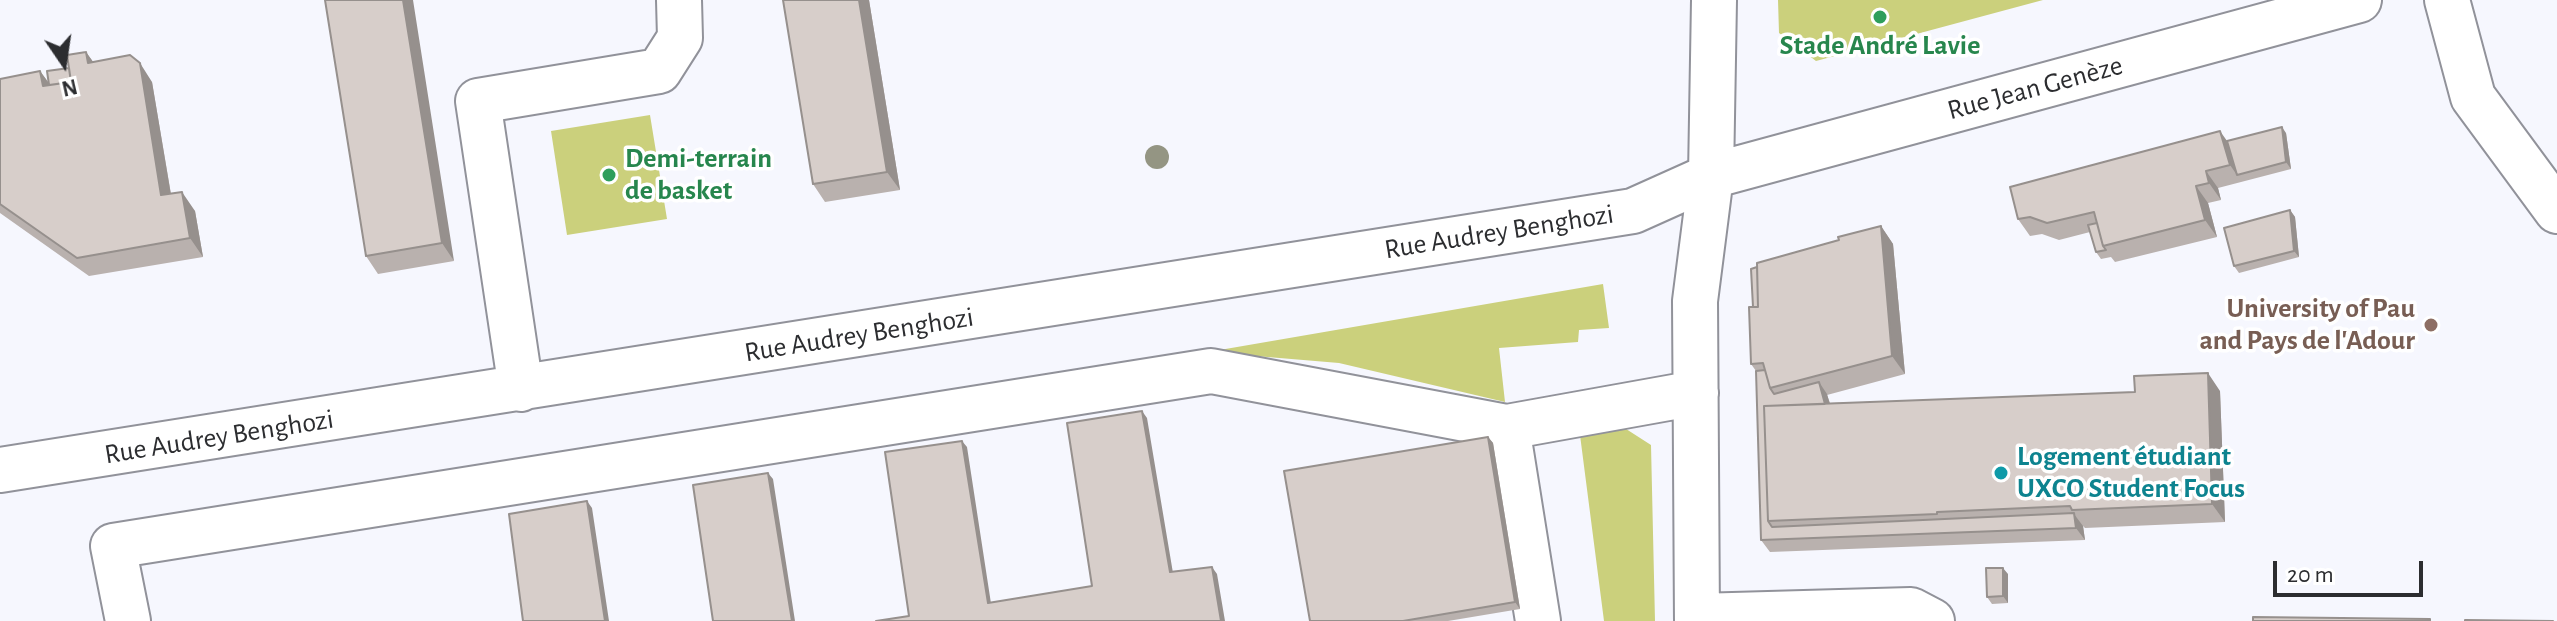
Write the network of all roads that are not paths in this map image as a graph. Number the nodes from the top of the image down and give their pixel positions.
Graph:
1 (679, 0) edge
2 (1714, 0) edge
3 (2359, 0) edge
4 (2447, 0) edge
5 (1711, 176) junction
6 (2557, 211) edge
7 (521, 389) junction
8 (1696, 393) junction
9 (1507, 427) junction
10 (0, 470) edge
11 (1697, 619) edge
12 (128, 621) edge
13 (1538, 621) edge
14 (1932, 621) edge

1 - 7 street
2 - 5 street
3 - 5 street, Rue Jean Genèze
4 - 6 street
5 - 7 street, Rue Audrey Benghozi
5 - 8 street
7 - 10 street, Rue Audrey Benghozi
8 - 9 street
8 - 11 street
9 - 12 street
9 - 13 street
11 - 14 street

